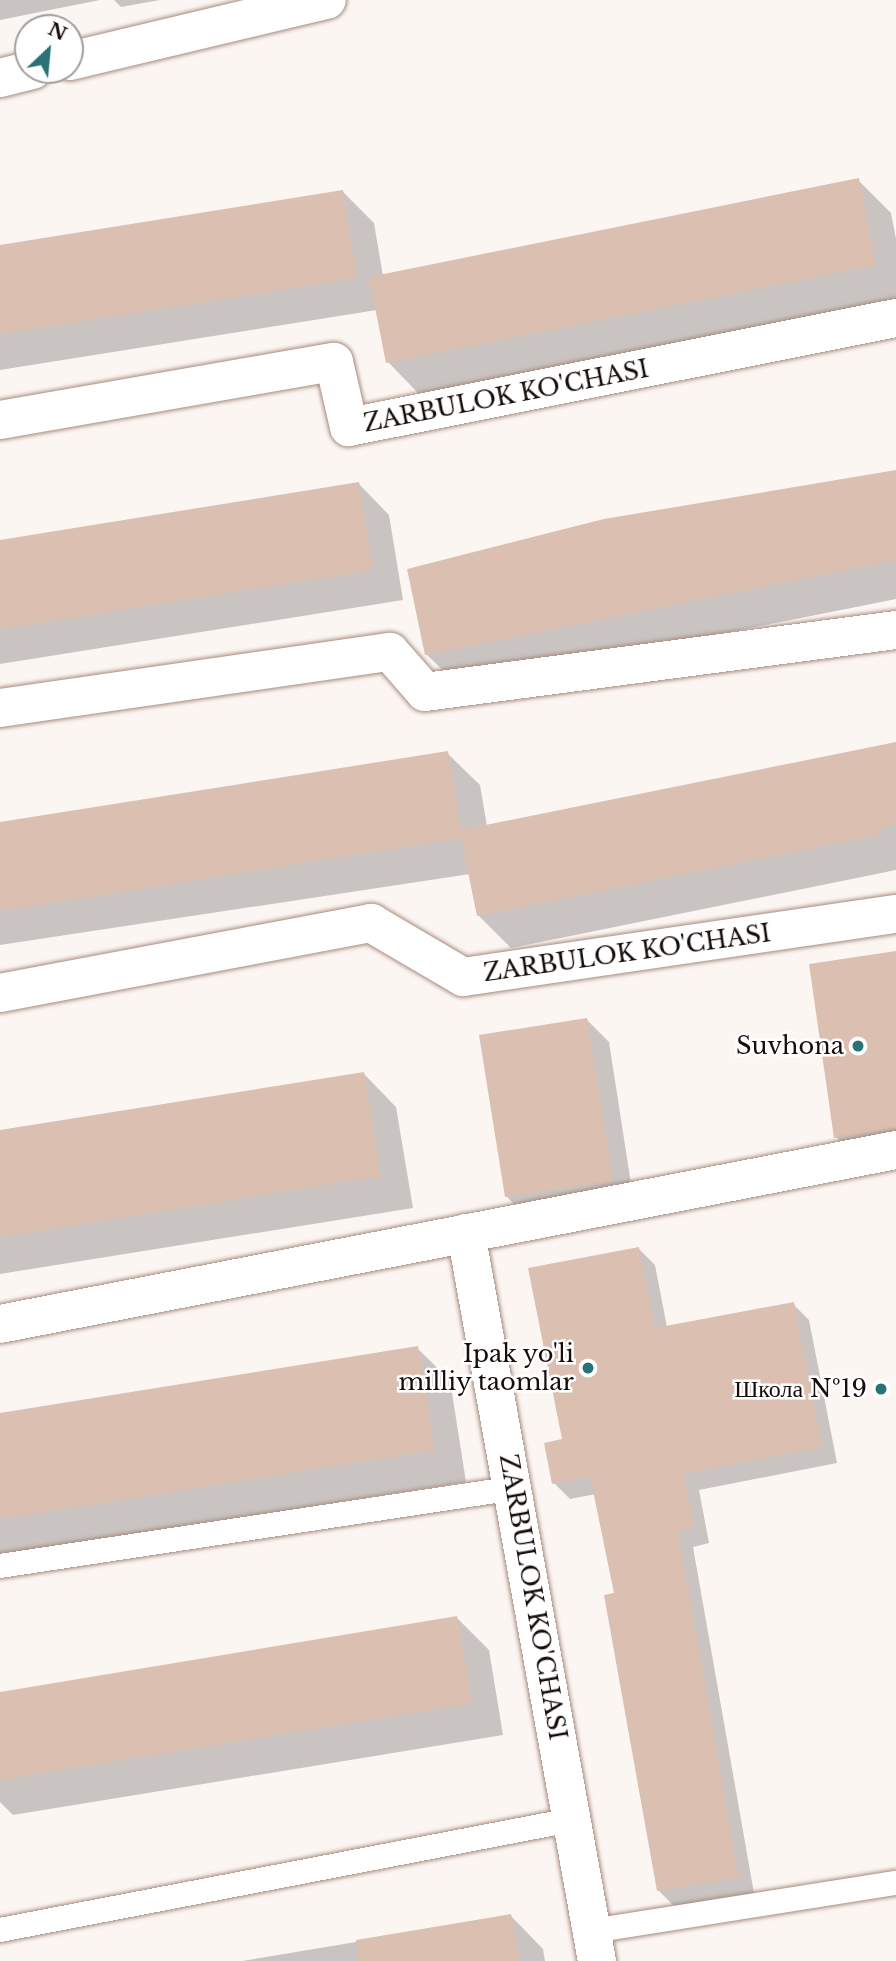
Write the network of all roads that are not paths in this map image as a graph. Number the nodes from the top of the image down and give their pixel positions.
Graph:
1 (327, 0) edge
2 (84, 58) edge
3 (896, 318) edge
4 (0, 420) edge
5 (896, 630) edge
6 (0, 708) edge
7 (896, 914) edge
8 (0, 993) edge
9 (896, 1150) edge
10 (467, 1233) junction
11 (0, 1324) edge
12 (515, 1488) junction
13 (0, 1566) edge
14 (571, 1820) junction
15 (896, 1883) edge
16 (0, 1930) edge
17 (594, 1946) edge

1 - 2 street
3 - 4 street, ZARBULOK KO'CHASI
5 - 6 street
7 - 8 street, ZARBULOK KO'CHASI
9 - 10 street
10 - 11 street
10 - 12 street, ZARBULOK KO'CHASI
12 - 13 lane
12 - 14 street, ZARBULOK KO'CHASI
14 - 16 lane
14 - 17 street, ZARBULOK KO'CHASI
15 - 17 lane

